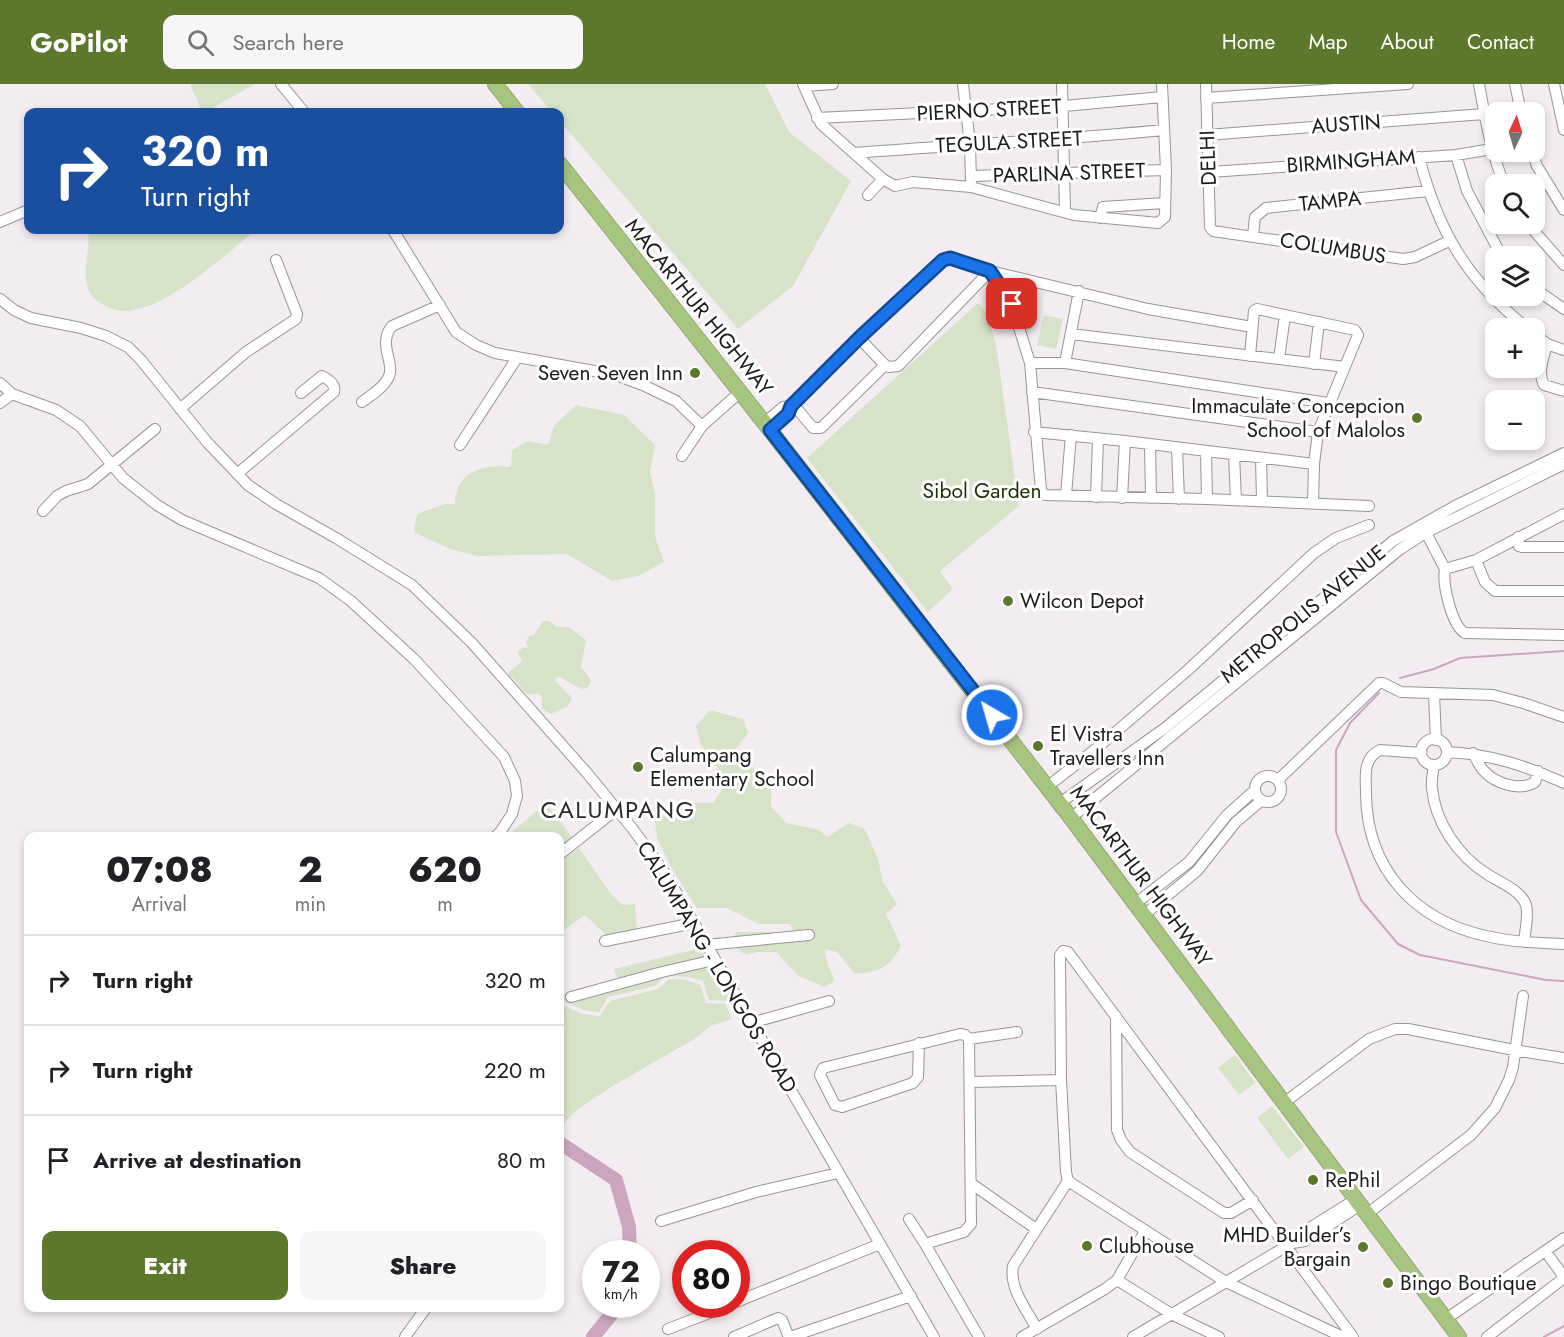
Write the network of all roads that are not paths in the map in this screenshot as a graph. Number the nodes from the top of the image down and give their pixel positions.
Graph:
1 (280, 84) edge
2 (495, 84) edge
3 (833, 84) edge
4 (963, 84) edge
5 (1062, 84) edge
6 (1162, 84) edge
7 (1206, 84) edge
8 (1408, 84) edge
9 (1479, 84) edge
10 (1515, 84) edge
11 (1554, 84) edge
12 (803, 85) edge
13 (1162, 97) junction
14 (1206, 98) junction
15 (1519, 102) edge
16 (1064, 106) junction
17 (301, 108) edge
18 (514, 108) edge
19 (1562, 110) edge
20 (967, 111) junction
21 (1484, 114) junction
22 (817, 118) junction
23 (1485, 118) edge
24 (1164, 130) junction
25 (1564, 130) edge
26 (1207, 135) junction
27 (1064, 140) junction
28 (970, 144) junction
29 (1485, 150) edge
30 (854, 153) junction
31 (1456, 154) junction
32 (1419, 157) junction
33 (1536, 162) edge
34 (564, 169) edge
35 (1166, 170) junction
36 (1065, 172) junction
37 (1210, 172) junction
38 (883, 179) junction
39 (971, 182) junction
40 (1428, 191) junction
41 (868, 195) dead end
42 (1165, 203) junction
43 (1564, 210) edge
44 (24, 212) edge
45 (1065, 212) junction
46 (1100, 218) junction
47 (0, 222) edge
48 (1213, 231) joint
49 (396, 234) edge
50 (1537, 234) edge
51 (1253, 236) junction
52 (1449, 241) junction
53 (1496, 246) edge
54 (276, 260) dead end
55 (1564, 265) edge
56 (990, 271) junction
57 (1080, 291) junction
58 (1545, 296) edge
59 (0, 299) edge
60 (440, 305) junction
61 (1564, 309) edge
62 (1285, 315) junction
63 (1515, 318) edge
64 (1319, 322) junction
65 (1252, 327) junction
66 (1071, 334) junction
67 (859, 338) junction
68 (1547, 344) joint
69 (1564, 350) edge
70 (1250, 356) junction
71 (517, 358) junction
72 (1279, 359) junction
73 (1030, 363) junction
74 (1065, 363) junction
75 (1314, 364) junction
76 (885, 365) junction
77 (1345, 367) junction
78 (0, 383) edge
79 (1564, 391) edge
80 (1032, 392) junction
81 (301, 393) dead end
82 (739, 393) junction
83 (12, 394) junction
84 (362, 402) dead end
85 (0, 403) edge
86 (1329, 403) junction
87 (792, 405) junction
88 (180, 409) junction
89 (702, 426) junction
90 (767, 426) junction
91 (155, 429) dead end
92 (1034, 432) junction
93 (1318, 432) junction
94 (1071, 435) junction
95 (1098, 439) junction
96 (1125, 441) junction
97 (460, 445) dead end
98 (1150, 445) junction
99 (1177, 448) junction
100 (1206, 452) junction
101 (1564, 453) edge
102 (682, 456) dead end
103 (1234, 456) junction
104 (1262, 458) junction
105 (1314, 464) junction
106 (1564, 464) edge
107 (113, 465) junction
108 (237, 474) junction
109 (1066, 495) junction
110 (1096, 497) junction
111 (1122, 498) junction
112 (1151, 498) junction
113 (1179, 499) junction
114 (1206, 499) junction
115 (1236, 500) junction
116 (1262, 501) junction
117 (1313, 503) junction
118 (1369, 506) dead end
119 (43, 511) dead end
120 (1564, 514) edge
121 (1369, 525) dead end
122 (1423, 529) junction
123 (1518, 537) junction
124 (1564, 547) edge
125 (1476, 560) junction
126 (1445, 569) junction
127 (1564, 591) edge
128 (1564, 635) edge
129 (1434, 694) junction
130 (1564, 717) edge
131 (1436, 740) junction
132 (1447, 752) junction
133 (1421, 753) junction
134 (1473, 753) junction
135 (1434, 765) junction
136 (1539, 771) junction
137 (1278, 780) junction
138 (1564, 783) edge
139 (1045, 784) junction
140 (1255, 790) junction
141 (1075, 792) junction
142 (1262, 800) junction
143 (1060, 803) junction
144 (1087, 805) junction
145 (617, 809) junction
146 (1071, 818) junction
147 (500, 832) edge
148 (564, 851) edge
149 (1189, 862) junction
150 (1197, 871) junction
151 (1140, 909) junction
152 (694, 923) junction
153 (809, 935) dead end
154 (604, 941) dead end
155 (1524, 942) junction
156 (1564, 944) edge
157 (706, 945) junction
158 (714, 960) junction
159 (1523, 996) dead end
160 (571, 997) dead end
161 (830, 1001) dead end
162 (1116, 1015) junction
163 (751, 1023) junction
164 (1017, 1032) dead end
165 (969, 1040) junction
166 (919, 1043) junction
167 (1514, 1050) junction
168 (1564, 1058) edge
169 (1060, 1080) junction
170 (970, 1082) junction
171 (1285, 1102) junction
172 (838, 1173) junction
173 (1068, 1181) junction
174 (972, 1184) junction
175 (1253, 1200) junction
176 (1361, 1206) junction
177 (909, 1219) dead end
178 (662, 1221) dead end
179 (1036, 1229) junction
180 (1145, 1231) junction
181 (1564, 1238) edge
182 (880, 1244) junction
183 (925, 1244) junction
184 (1290, 1244) junction
185 (1546, 1252) junction
186 (1564, 1278) edge
187 (1117, 1280) junction
188 (1226, 1282) junction
189 (750, 1296) edge
190 (911, 1296) junction
191 (423, 1312) edge
192 (1173, 1315) junction
193 (696, 1318) edge
194 (1446, 1319) junction
195 (668, 1329) dead end
196 (1037, 1329) junction
197 (405, 1337) edge
198 (734, 1337) edge
199 (934, 1337) edge
200 (979, 1337) edge
201 (1022, 1337) edge
202 (1133, 1337) edge
203 (1219, 1337) edge
204 (1342, 1337) edge
205 (1353, 1337) edge
206 (1459, 1337) edge
207 (1487, 1337) edge

1 - 17 street
2 - 18 highway
3 - 12 street
4 - 20 street
5 - 16 street
6 - 13 street
7 - 14 street, DELHI
8 - 14 street
9 - 21 street
10 - 15 street
11 - 19 street
12 - 22 street
13 - 16 street, PIERNO STREET
13 - 24 street
14 - 26 street, DELHI
16 - 20 street, PIERNO STREET
16 - 27 street
19 - 25 street
20 - 22 street, PIERNO STREET
20 - 28 street
21 - 23 street
21 - 26 street, AUSTIN
22 - 30 street
24 - 27 street, TEGULA STREET
24 - 35 street
26 - 37 street, DELHI
27 - 28 street, TEGULA STREET
27 - 36 street
28 - 30 street, TEGULA STREET
28 - 39 street
29 - 31 street, BIRMINGHAM
30 - 38 street
31 - 32 street, BIRMINGHAM
31 - 53 street
32 - 37 street, BIRMINGHAM
32 - 40 street
33 - 43 street
34 - 82 highway, MACARTHUR HIGHWAY
35 - 36 street, PARLINA STREET
35 - 42 street
36 - 39 street, PARLINA STREET
36 - 45 street
37 - 48 street, DELHI
38 - 39 street
38 - 41 street
39 - 45 street
40 - 51 street, TAMPA
40 - 52 street
42 - 46 street
42 - 46 street
44 - 47 street
45 - 46 street
48 - 51 street, COLUMBUS
49 - 60 street
50 - 55 street
51 - 52 street, COLUMBUS
52 - 63 street
54 - 88 street
56 - 57 street
56 - 67 street
56 - 73 street
56 - 76 street
57 - 65 street
57 - 66 street
58 - 61 street
59 - 88 street, CALUMPANG - LONGOS ROAD
60 - 71 street
60 - 84 street
62 - 64 street
62 - 65 street
62 - 72 street
64 - 75 street
64 - 77 street
65 - 70 street
66 - 70 street
66 - 74 street
67 - 76 street
67 - 87 street
68 - 69 street
68 - 79 street
70 - 72 street
71 - 89 street
71 - 97 street
72 - 75 street
73 - 74 street
73 - 80 street
74 - 86 street
75 - 77 street
76 - 87 street
77 - 86 street
78 - 83 street
80 - 92 street
80 - 93 street
81 - 108 street
82 - 89 street
82 - 90 highway, MACARTHUR HIGHWAY
83 - 85 street
83 - 107 street
86 - 93 street
87 - 90 street
88 - 108 street, CALUMPANG - LONGOS ROAD
89 - 102 street
90 - 139 highway, MACARTHUR HIGHWAY
91 - 107 street
92 - 94 street
92 - 109 street
93 - 105 street
94 - 95 street
94 - 109 street
95 - 96 street
95 - 110 street
96 - 98 street
96 - 111 street
98 - 99 street
98 - 112 street
99 - 100 street
99 - 113 street
100 - 103 street
100 - 114 street
101 - 122 street, METROPOLIS AVENUE
103 - 104 street
103 - 115 street
104 - 105 street
104 - 116 street
105 - 117 street
106 - 122 street, METROPOLIS AVENUE
107 - 119 street
107 - 147 street
108 - 145 street, CALUMPANG - LONGOS ROAD
109 - 110 street
110 - 111 street
111 - 112 street
112 - 113 street
113 - 114 street
114 - 115 street
115 - 116 street
116 - 117 street
117 - 118 street
120 - 123 street
121 - 139 street
122 - 126 street
122 - 141 street, METROPOLIS AVENUE
122 - 144 street, METROPOLIS AVENUE
123 - 124 street
123 - 125 street
125 - 126 street
125 - 127 street
126 - 128 street
129 - 130 street
129 - 131 street
129 - 137 street
131 - 132 street
131 - 133 street
132 - 134 street
132 - 135 street
133 - 135 street
133 - 155 street
134 - 136 street
134 - 136 street
135 - 155 street
136 - 138 street
137 - 140 street
137 - 142 street
139 - 143 highway, MACARTHUR HIGHWAY
140 - 142 street
140 - 149 street
141 - 143 street, METROPOLIS AVENUE
141 - 144 street
142 - 150 street
143 - 146 highway, MACARTHUR HIGHWAY
144 - 146 street, METROPOLIS AVENUE
145 - 148 street
145 - 152 street, CALUMPANG - LONGOS ROAD
146 - 151 highway, MACARTHUR HIGHWAY
149 - 150 street
149 - 151 street
150 - 151 street
151 - 171 highway, MACARTHUR HIGHWAY
152 - 154 street
152 - 157 street, CALUMPANG - LONGOS ROAD
153 - 157 street
155 - 156 street
157 - 158 street, CALUMPANG - LONGOS ROAD
158 - 160 street
158 - 163 street, CALUMPANG - LONGOS ROAD
159 - 167 street
161 - 163 street
162 - 169 street
162 - 175 street
162 - 175 street
163 - 172 street, CALUMPANG - LONGOS ROAD
164 - 165 street
165 - 166 street
165 - 170 street
166 - 166 street
167 - 168 street
167 - 171 street
167 - 176 street
169 - 170 street
169 - 173 street
170 - 174 street
171 - 176 highway, MACARTHUR HIGHWAY
172 - 178 street
172 - 182 street, CALUMPANG - LONGOS ROAD
173 - 179 street
173 - 180 street
174 - 179 street
174 - 183 street
175 - 184 street
176 - 184 street
176 - 194 highway, MACARTHUR HIGHWAY
177 - 183 street
179 - 196 street
180 - 187 street
180 - 188 street
181 - 185 street
182 - 189 street
182 - 190 street, CALUMPANG - LONGOS ROAD
183 - 200 street
184 - 188 street
184 - 205 street
185 - 186 street
185 - 194 street
186 - 207 street
187 - 192 street
187 - 196 street
188 - 192 street
188 - 204 street
190 - 198 street
190 - 199 street, CALUMPANG - LONGOS ROAD
191 - 197 street
192 - 202 street
192 - 203 street
193 - 195 street
194 - 206 highway, MACARTHUR HIGHWAY
196 - 201 street

